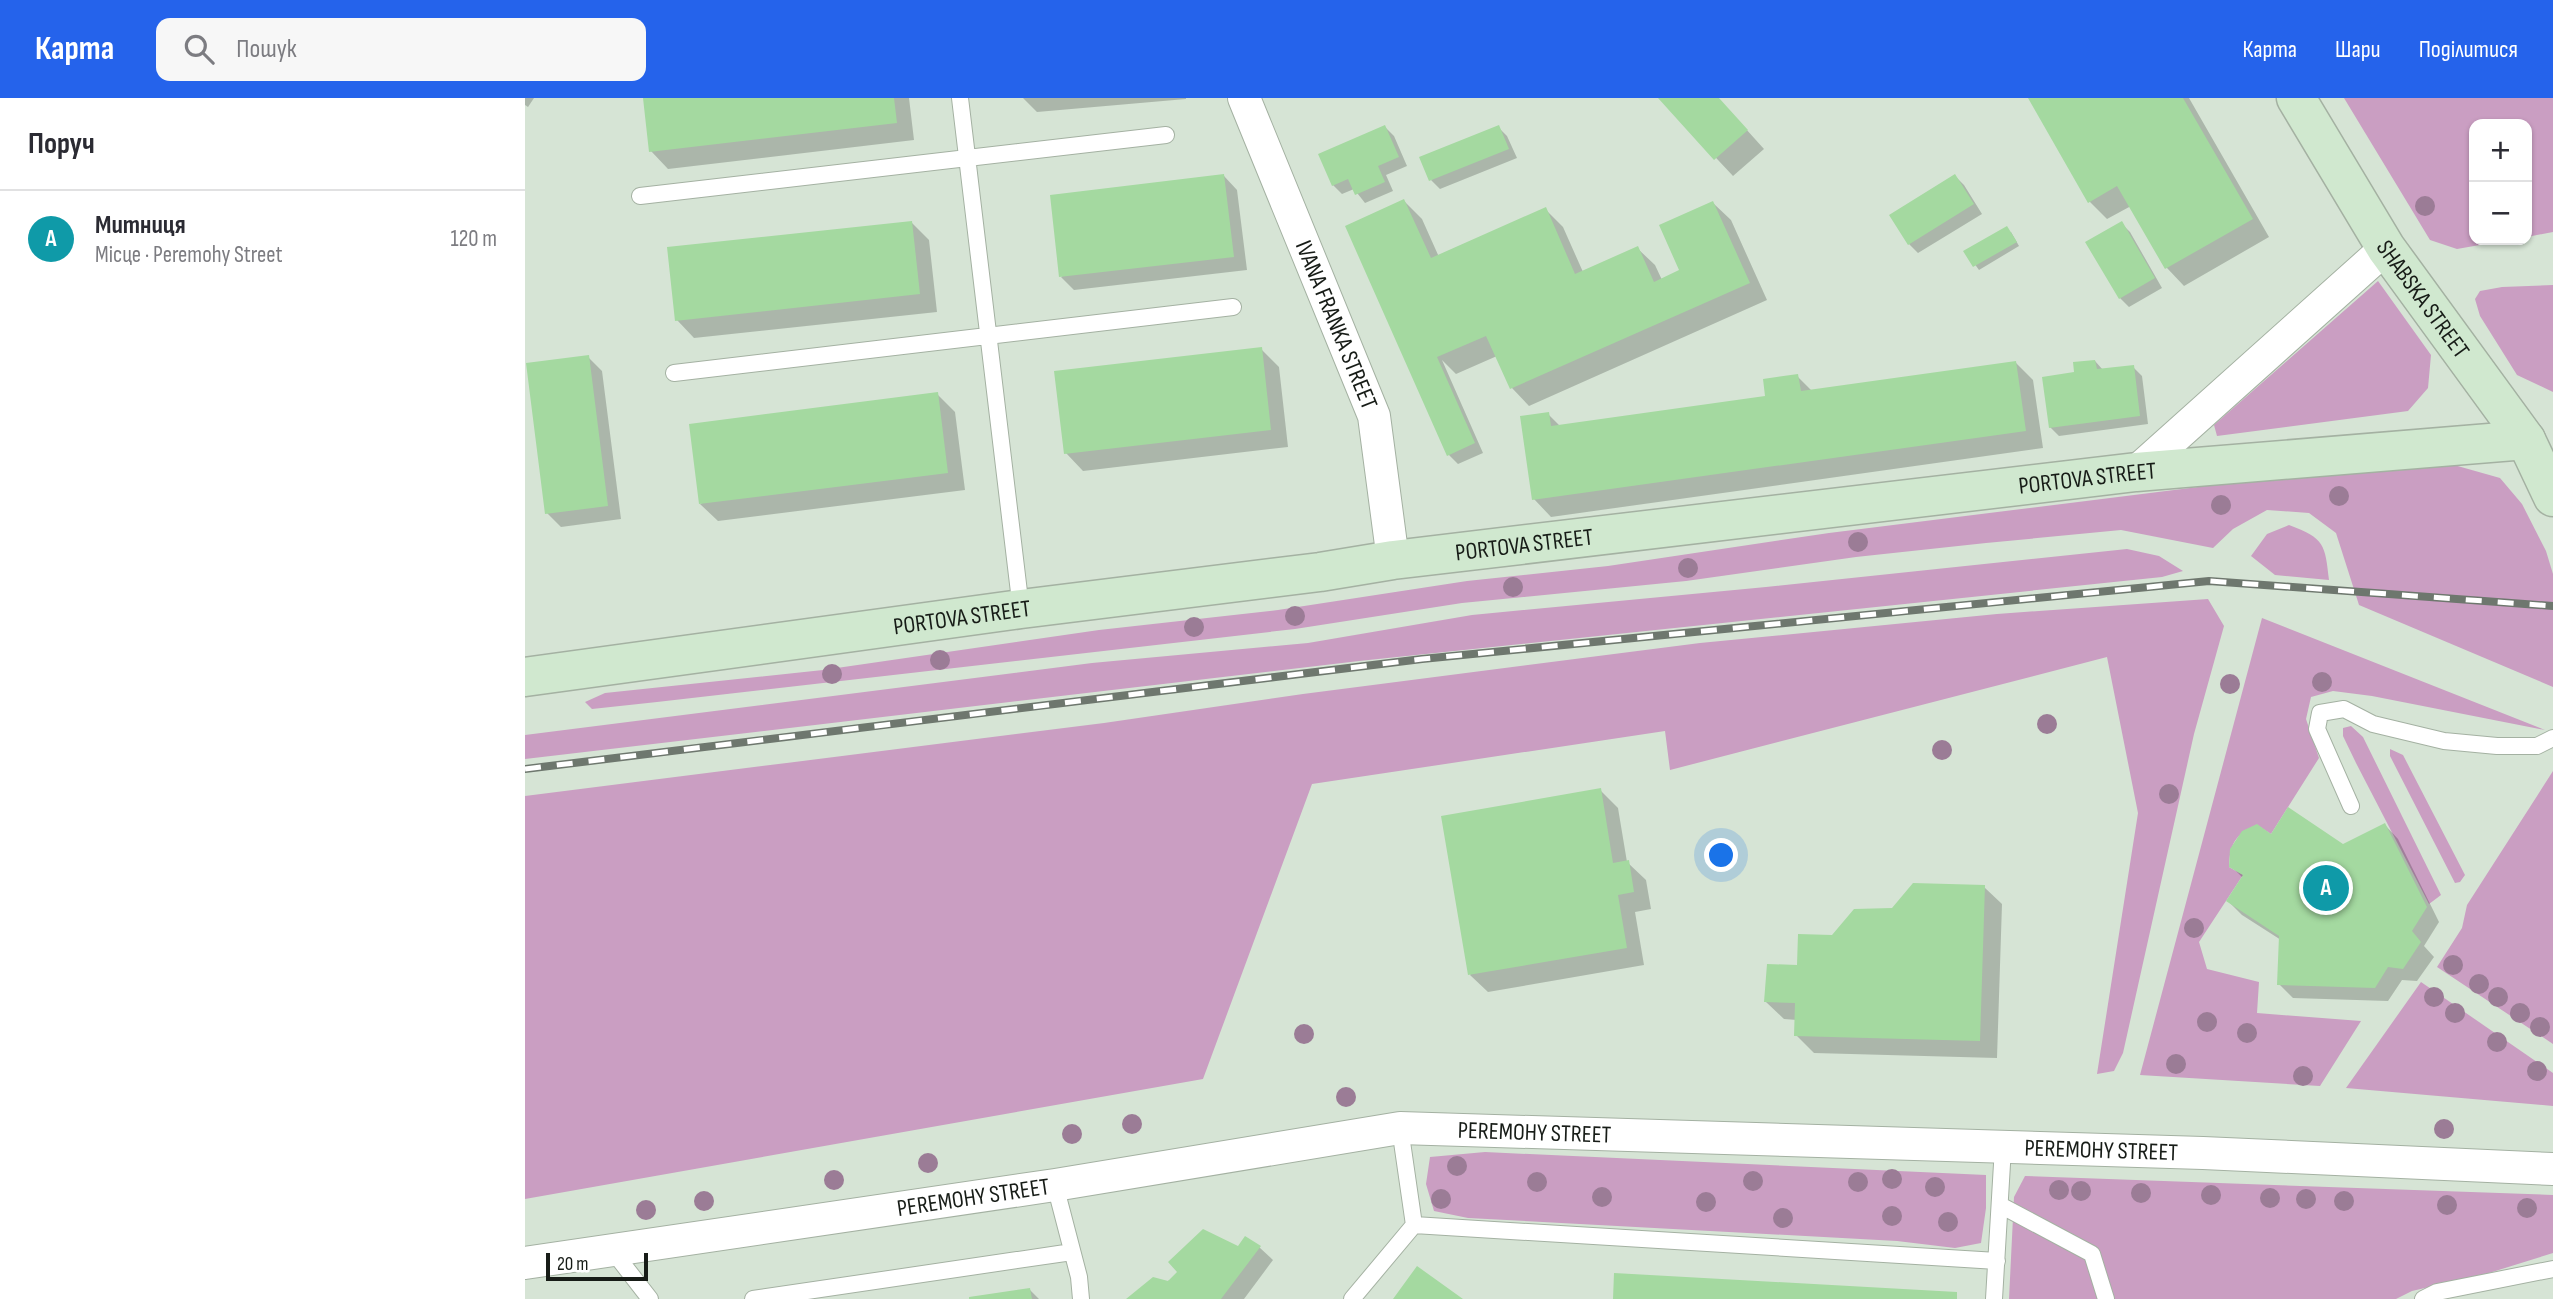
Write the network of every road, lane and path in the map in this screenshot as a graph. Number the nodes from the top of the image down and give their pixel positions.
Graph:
1 (960, 98) edge
2 (1244, 98) edge
3 (2296, 98) edge
4 (1166, 135) dead end
5 (967, 158) junction
6 (641, 195) dead end
7 (2386, 248) junction
8 (1233, 307) dead end
9 (989, 336) junction
10 (674, 373) dead end
11 (2526, 440) junction
12 (2136, 472) junction
13 (2553, 497) edge
14 (1393, 560) junction
15 (1021, 609) junction
16 (525, 677) edge
17 (2553, 738) edge
18 (2351, 806) dead end
19 (1400, 1128) junction
20 (2003, 1147) junction
21 (2553, 1169) edge
22 (1055, 1185) junction
23 (2000, 1205) junction
24 (1414, 1226) junction
25 (612, 1250) junction
26 (1072, 1252) junction
27 (1997, 1261) junction
28 (525, 1263) edge
29 (2553, 1269) edge
30 (650, 1299) edge
31 (753, 1299) edge
32 (1080, 1299) edge
33 (1352, 1299) edge
34 (1994, 1299) edge
35 (2106, 1299) edge
36 (2423, 1299) edge

1 - 5 lane
2 - 14 street, IVANA FRANKA STREET
3 - 7 main road, SHABSKA STREET
4 - 5 lane
5 - 6 lane
5 - 9 lane
7 - 11 main road, SHABSKA STREET
7 - 12 street
8 - 9 lane
9 - 10 lane
9 - 15 lane
11 - 12 main road, PORTOVA STREET
11 - 13 main road, SHABSKA STREET
12 - 14 main road, PORTOVA STREET
14 - 15 main road, PORTOVA STREET
15 - 16 main road, PORTOVA STREET
17 - 18 lane
19 - 20 street, PEREMOHY STREET
19 - 22 street, PEREMOHY STREET
19 - 24 lane
20 - 21 street, PEREMOHY STREET
20 - 23 lane
22 - 25 street, PEREMOHY STREET
22 - 26 lane
23 - 27 lane
23 - 35 lane
24 - 27 lane
24 - 33 lane
25 - 28 street, PEREMOHY STREET
25 - 30 lane
26 - 31 lane
26 - 32 lane
27 - 34 lane
29 - 36 lane

